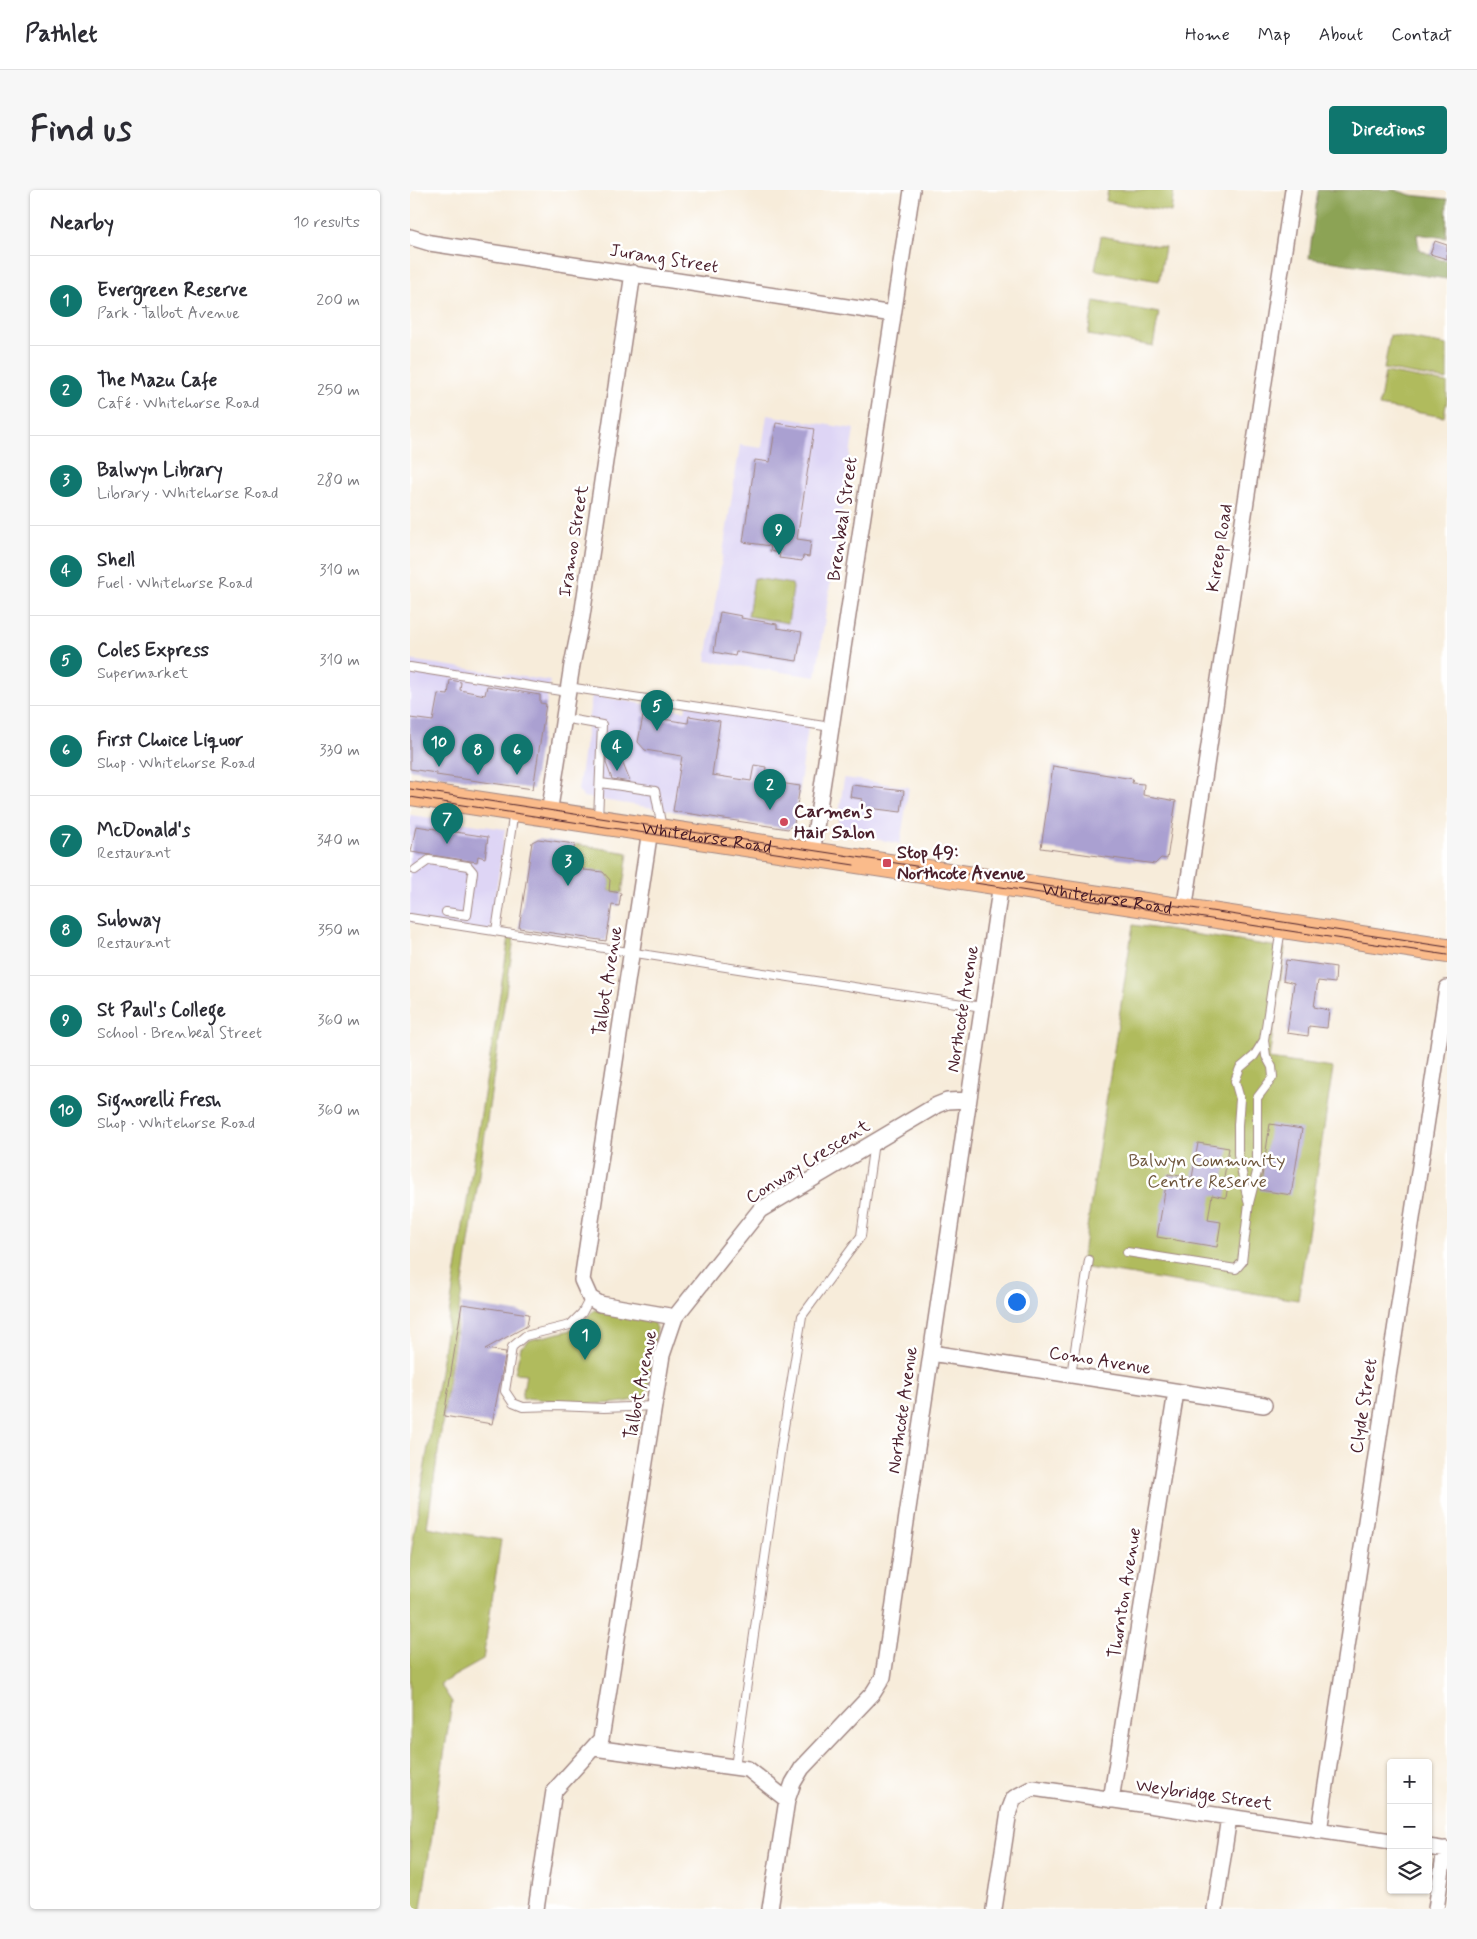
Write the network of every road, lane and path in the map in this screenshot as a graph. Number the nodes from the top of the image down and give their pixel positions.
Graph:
1 (912, 190) edge
2 (1293, 190) edge
3 (410, 237) edge
4 (410, 243) edge
5 (430, 243) junction
6 (633, 274) junction
7 (893, 314) junction
8 (410, 667) edge
9 (568, 690) junction
10 (564, 718) junction
11 (831, 727) junction
12 (601, 783) junction
13 (410, 793) edge
14 (514, 809) junction
15 (549, 814) junction
16 (598, 821) junction
17 (656, 831) junction
18 (812, 854) junction
19 (415, 870) dead end
20 (1001, 883) junction
21 (1184, 911) junction
22 (446, 912) dead end
23 (410, 918) edge
24 (1282, 926) junction
25 (496, 931) junction
26 (1447, 951) edge
27 (631, 953) junction
28 (1447, 988) edge
29 (982, 1007) junction
30 (1264, 1040) junction
31 (968, 1100) junction
32 (874, 1142) junction
33 (1249, 1203) junction
34 (1127, 1252) dead end
35 (1089, 1260) dead end
36 (590, 1298) junction
37 (674, 1317) junction
38 (931, 1353) junction
39 (1071, 1375) junction
40 (1176, 1392) junction
41 (1264, 1405) dead end
42 (654, 1406) junction
43 (594, 1748) junction
44 (735, 1767) junction
45 (787, 1800) junction
46 (1111, 1800) junction
47 (1230, 1817) junction
48 (1319, 1831) junction
49 (1387, 1840) edge
50 (1432, 1848) edge
51 (1446, 1850) edge
52 (536, 1909) edge
53 (770, 1909) edge
54 (994, 1909) edge
55 (1215, 1909) edge
56 (1436, 1909) edge

1 - 7 street, Brenbeal Street
2 - 21 street, Kireep Road
3 - 5 street, Jurang Street
4 - 5 street, Jurang Street
5 - 6 street, Jurang Street
6 - 7 street, Jurang Street
6 - 9 street, Iramoo Street
7 - 11 street, Brenbeal Street
8 - 9 lane
9 - 10 street, Iramoo Street
9 - 11 lane
10 - 12 lane
10 - 15 street, Iramoo Street
11 - 18 street, Brenbeal Street
12 - 16 lane
12 - 17 lane
13 - 14 main road, Whitehorse Road
14 - 15 main road, Whitehorse Road
14 - 25 lane
15 - 16 main road, Whitehorse Road
16 - 17 main road, Whitehorse Road
17 - 18 main road, Whitehorse Road
17 - 27 street, Talbot Avenue
18 - 20 main road, Whitehorse Road
19 - 22 lane
20 - 21 main road, Whitehorse Road
20 - 29 street, Northcote Avenue
21 - 24 main road, Whitehorse Road
23 - 25 lane
24 - 26 main road, Whitehorse Road
24 - 30 lane
25 - 27 lane
27 - 29 lane
27 - 36 street, Talbot Avenue
28 - 48 street, Clyde Street
29 - 31 street, Northcote Avenue
30 - 33 lane
30 - 33 lane
31 - 32 street, Conway Crescent
31 - 38 street, Northcote Avenue
32 - 37 street, Conway Crescent
32 - 44 lane
33 - 34 lane
35 - 39 lane
36 - 37 street, Talbot Avenue
36 - 42 lane
37 - 42 street, Talbot Avenue
38 - 39 street, Como Avenue
38 - 45 street, Northcote Avenue
39 - 40 street, Como Avenue
40 - 41 street, Como Avenue
40 - 46 street, Thornton Avenue
42 - 43 street, Talbot Avenue
43 - 44 street
43 - 52 street, Talbot Avenue
44 - 45 street
45 - 53 street, Northcote Avenue
46 - 47 street, Weybridge Street
46 - 54 street, Weybridge Street
47 - 48 street, Weybridge Street
47 - 55 street
48 - 49 street, Weybridge Street
50 - 51 street
51 - 56 street

